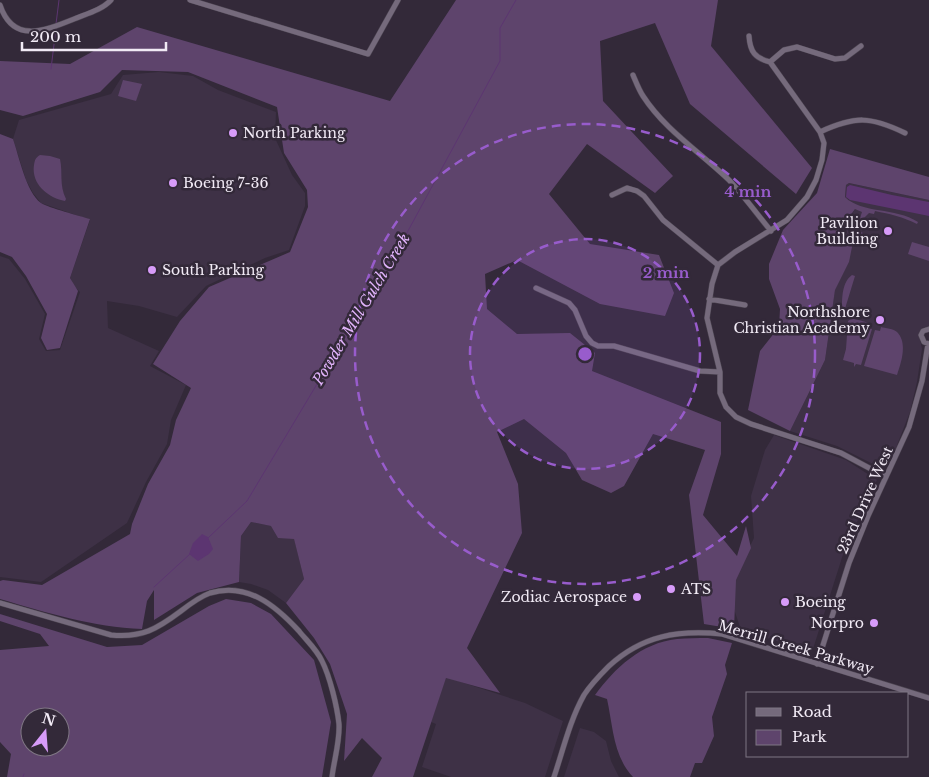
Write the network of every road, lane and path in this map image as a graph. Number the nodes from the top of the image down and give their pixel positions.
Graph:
1 (112, 0) edge
2 (190, 0) edge
3 (398, 0) edge
4 (198, 1) edge
5 (0, 5) edge
6 (750, 36) dead end
7 (861, 46) dead end
8 (770, 62) junction
9 (633, 75) dead end
10 (820, 132) junction
11 (905, 133) dead end
12 (612, 195) dead end
13 (771, 231) junction
14 (718, 266) junction
15 (536, 288) dead end
16 (709, 299) junction
17 (745, 304) dead end
18 (929, 329) edge
19 (929, 344) edge
20 (720, 372) junction
21 (886, 476) junction
22 (0, 602) edge
23 (817, 664) junction
24 (929, 698) edge
25 (332, 777) edge
26 (554, 777) edge

1 - 5 street
2 - 4 street
3 - 4 street
6 - 8 street
7 - 8 street
8 - 10 street
9 - 13 street
10 - 11 street
10 - 13 street
12 - 14 street
13 - 14 street
14 - 16 street
15 - 20 street
16 - 17 street
16 - 20 street
18 - 19 street, 23rd Drive West
19 - 21 street, 23rd Drive West
20 - 21 street
21 - 23 street, 23rd Drive West
22 - 25 street
23 - 24 street, Merrill Creek Parkway
23 - 26 street, Merrill Creek Parkway

